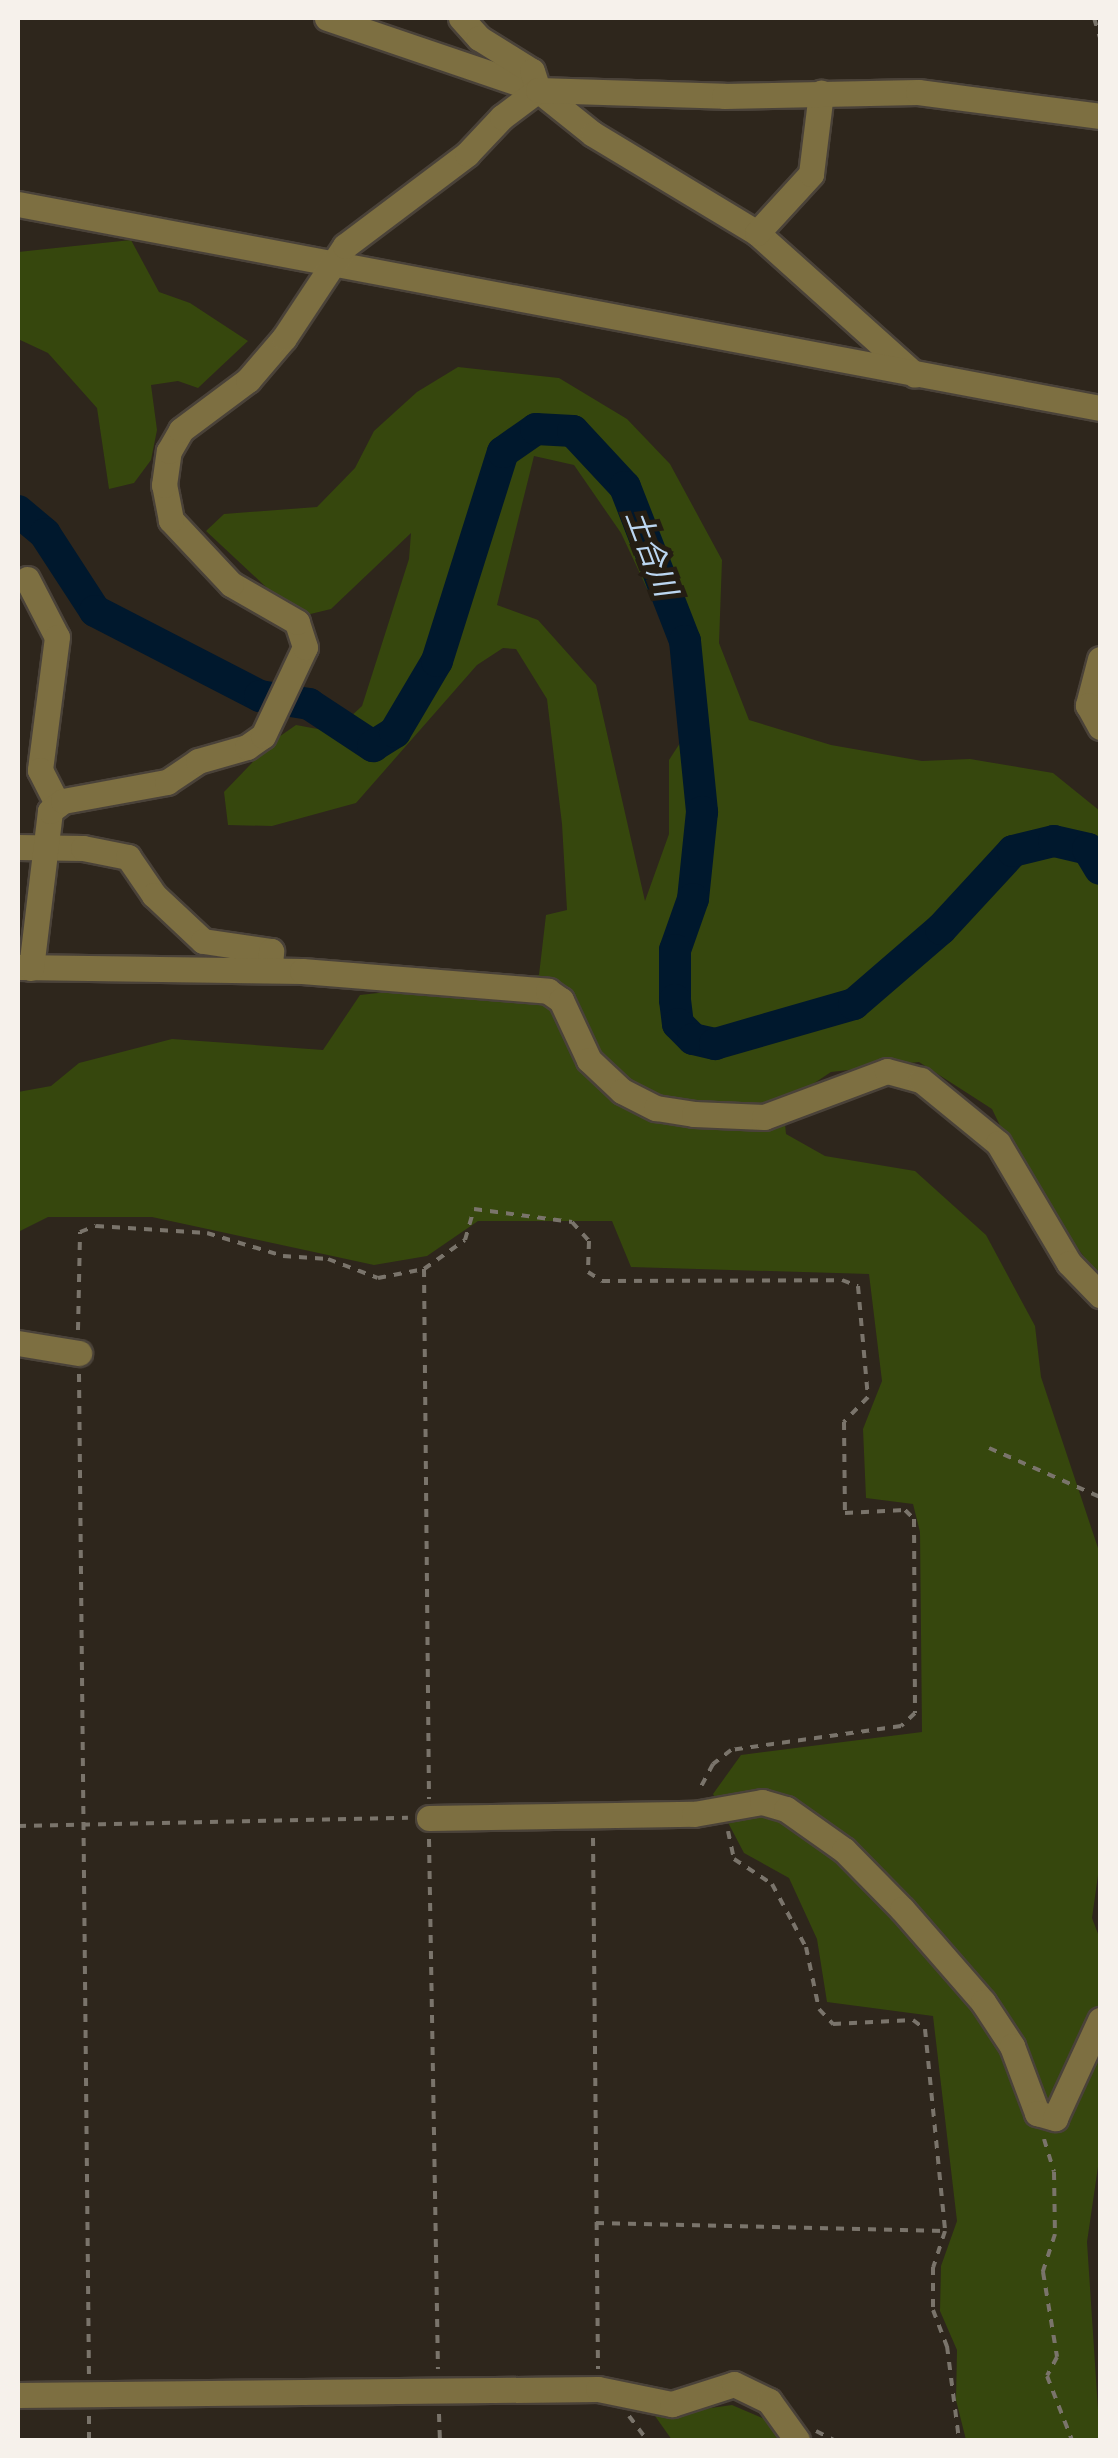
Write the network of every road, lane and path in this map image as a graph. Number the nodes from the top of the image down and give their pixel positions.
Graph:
1 (327, 18) edge
2 (461, 18) edge
3 (1094, 18) edge
4 (1100, 38) edge
5 (538, 90) junction
6 (821, 93) junction
7 (1100, 116) edge
8 (18, 204) edge
9 (756, 233) junction
10 (325, 266) junction
11 (915, 375) junction
12 (1100, 408) edge
13 (27, 579) dead end
14 (1100, 659) edge
15 (1100, 727) edge
16 (58, 805) junction
17 (18, 848) edge
18 (44, 848) junction
19 (24, 968) edge
20 (270, 970) junction
21 (424, 1269) junction
22 (1100, 1294) edge
23 (18, 1344) edge
24 (79, 1353) junction
25 (989, 1448) dead end
26 (1100, 1498) edge
27 (723, 1812) junction
28 (694, 1814) junction
29 (592, 1817) junction
30 (430, 1818) junction
31 (18, 1826) edge
32 (83, 1826) junction
33 (1100, 2020) edge
34 (1044, 2117) junction
35 (596, 2223) junction
36 (945, 2232) junction
37 (438, 2387) junction
38 (598, 2388) junction
39 (89, 2394) junction
40 (18, 2395) edge
41 (89, 2440) edge
42 (797, 2440) edge
43 (960, 2440) edge
44 (1072, 2440) edge

1 - 5 street
2 - 5 street
3 - 4 path
5 - 6 street
5 - 9 street
5 - 10 street
6 - 7 street
6 - 9 street
8 - 10 street
9 - 11 street
10 - 11 street
10 - 16 street
11 - 12 street
13 - 16 street
14 - 15 street
16 - 18 street
17 - 18 street
18 - 19 street
18 - 20 street
19 - 20 street
20 - 22 street
21 - 24 path
21 - 28 path
21 - 30 path
23 - 24 street
24 - 32 path
25 - 26 path
27 - 28 street
27 - 34 street
27 - 36 path
28 - 29 street
29 - 30 street
29 - 35 path
30 - 32 path
30 - 37 path
31 - 32 path
32 - 39 path
33 - 34 street
34 - 44 path
35 - 36 path
35 - 38 path
36 - 43 path
37 - 38 street
37 - 39 street
38 - 42 street
39 - 40 street
39 - 41 path

